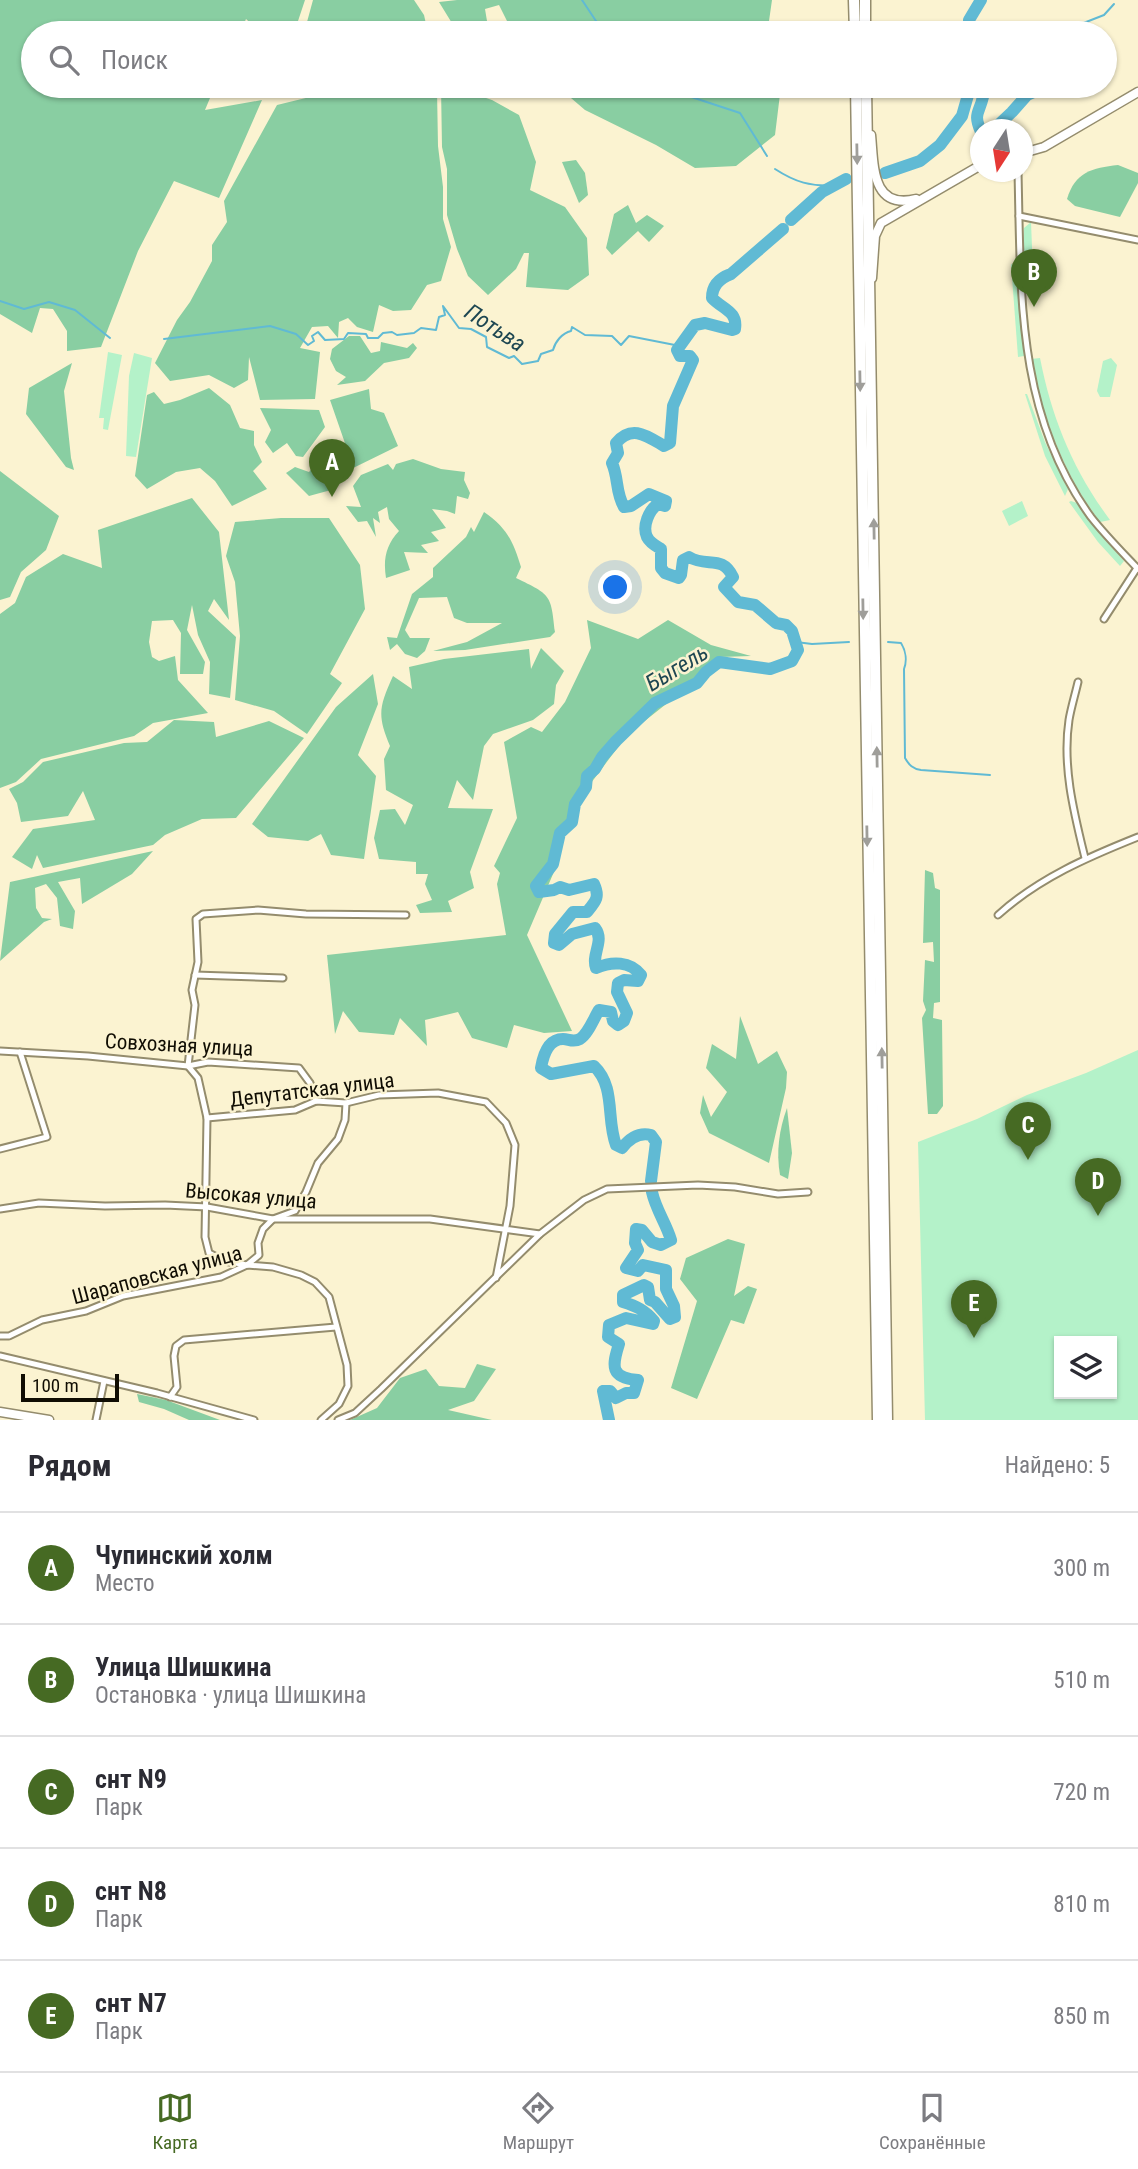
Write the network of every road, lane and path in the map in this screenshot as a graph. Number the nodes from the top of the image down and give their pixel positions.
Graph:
1 (854, 0) edge
2 (865, 0) edge
3 (855, 21) edge
4 (865, 21) edge
5 (1138, 92) edge
6 (856, 98) edge
7 (867, 100) joint
8 (1033, 150) edge
9 (970, 171) edge
10 (1018, 182) edge
11 (926, 197) junction
12 (1019, 216) junction
13 (1138, 240) edge
14 (870, 291) junction
15 (1137, 568) edge
16 (1104, 619) dead end
17 (1078, 682) dead end
18 (1138, 837) edge
19 (1085, 858) junction
20 (407, 915) dead end
21 (998, 915) dead end
22 (195, 975) junction
23 (283, 978) dead end
24 (0, 1051) edge
25 (20, 1052) junction
26 (188, 1066) junction
27 (316, 1101) junction
28 (346, 1103) junction
29 (207, 1118) junction
30 (0, 1149) edge
31 (808, 1192) dead end
32 (207, 1207) junction
33 (0, 1209) edge
34 (273, 1219) junction
35 (505, 1229) junction
36 (540, 1234) junction
37 (259, 1255) junction
38 (247, 1265) junction
39 (273, 1267) junction
40 (496, 1278) junction
41 (336, 1327) junction
42 (0, 1336) edge
43 (0, 1356) edge
44 (104, 1381) junction
45 (170, 1397) junction
46 (0, 1412) edge
47 (49, 1420) edge
48 (96, 1420) edge
49 (254, 1420) edge
50 (321, 1420) edge
51 (338, 1420) edge
52 (878, 1420) edge
53 (887, 1420) edge

1 - 3 highway
2 - 4 highway
5 - 8 street
6 -> 52 highway
7 - 11 street
7 - 14 highway
9 - 11 street
10 - 12 street
11 - 14 street
12 - 13 street
12 - 15 street
53 -> 14 highway
15 - 16 street
17 - 19 street
18 - 19 street
19 - 21 street
20 - 22 street
22 - 23 street
22 - 26 street
24 - 25 street, Совхозная улица
25 - 26 street, Совхозная улица
25 - 30 street
26 - 27 street, Совхозная улица
26 - 29 street
27 - 28 street, Депутатская улица
27 - 29 street, Депутатская улица
28 - 34 street
28 - 35 street, Депутатская улица
29 - 32 street
31 - 36 street
32 - 33 street, Высокая улица
32 - 34 street, Высокая улица
32 - 38 street
34 - 35 street, Высокая улица
34 - 37 street
35 - 36 street, Высокая улица
35 - 40 street, Депутатская улица
36 - 40 street
37 - 38 street
37 - 39 street
38 - 39 street, Шараповская улица
38 - 42 street, Шараповская улица
39 - 41 street, Шараповская улица
40 - 51 street
41 - 45 street
41 - 50 street, Шараповская улица
43 - 44 street
44 - 45 street
44 - 48 street
45 - 49 street
46 - 47 street

